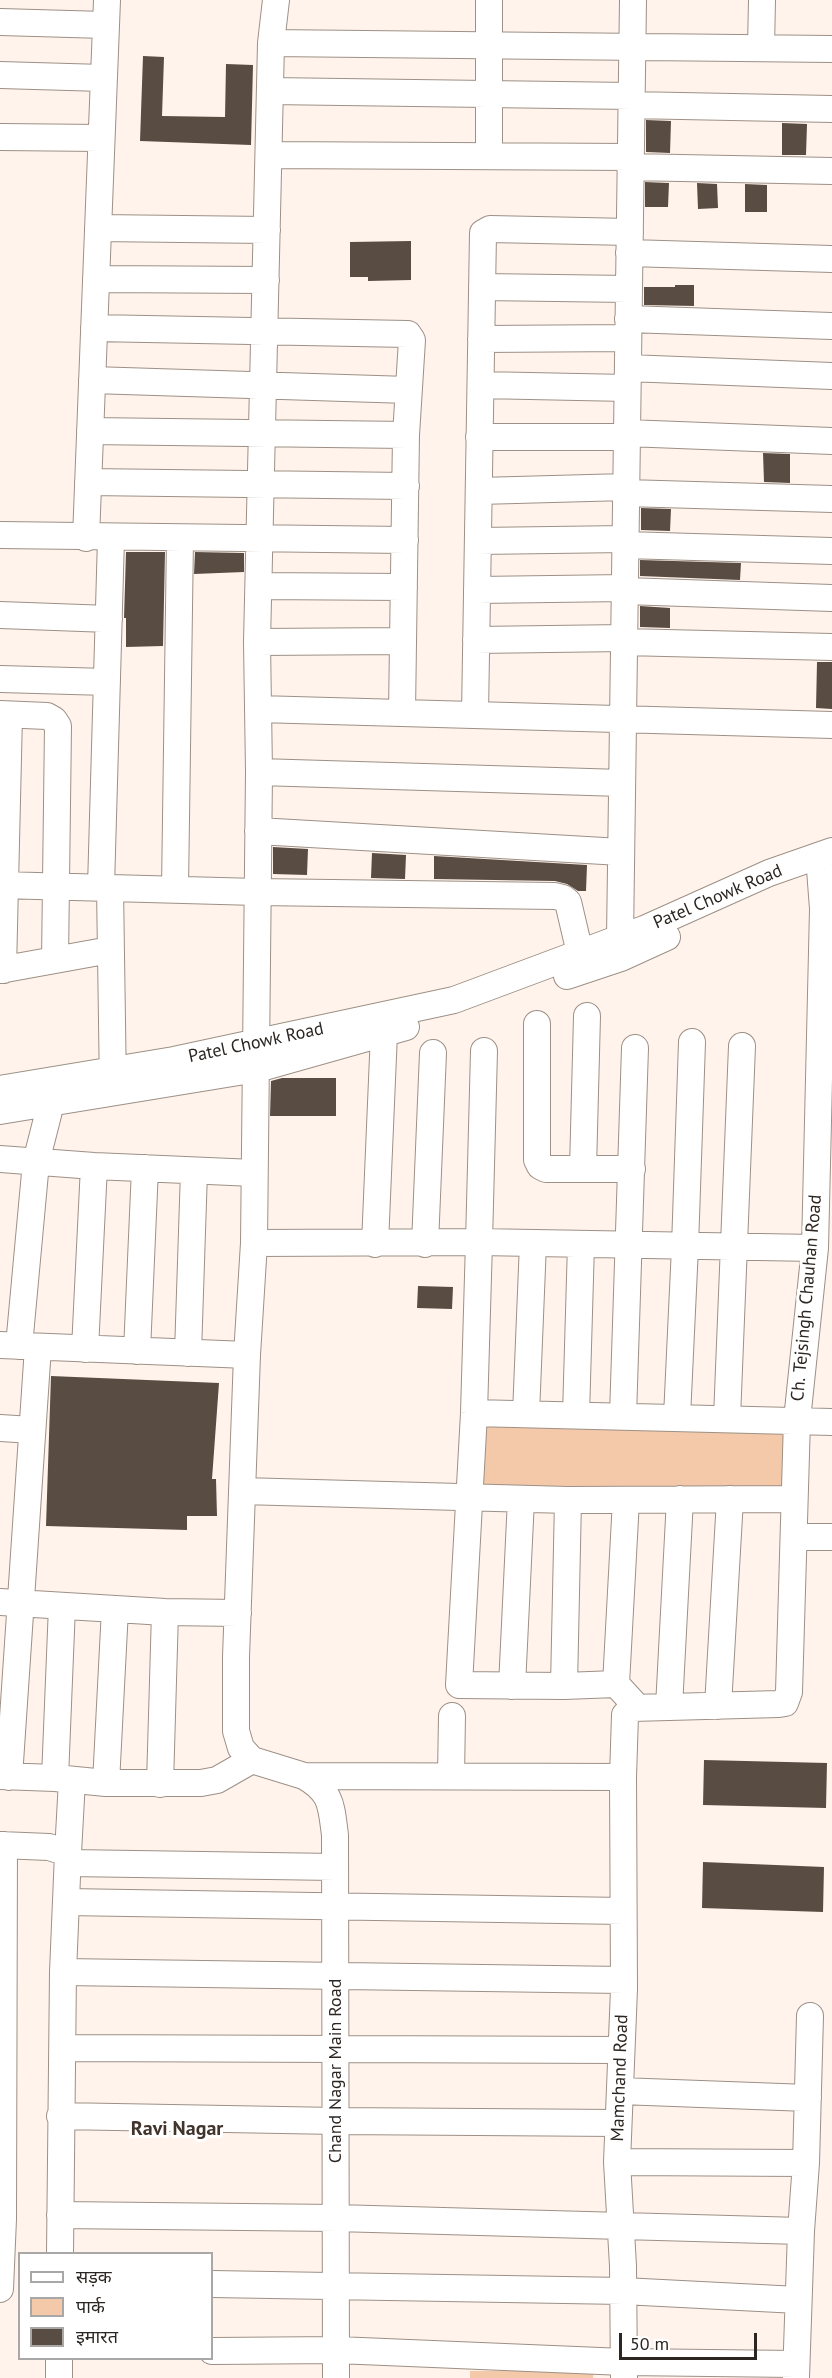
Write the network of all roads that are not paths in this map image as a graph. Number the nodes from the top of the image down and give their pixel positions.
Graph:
1 (107, 0) edge
2 (276, 0) edge
3 (489, 0) edge
4 (633, 0) edge
5 (762, 0) edge
6 (0, 22) edge
7 (105, 25) junction
8 (272, 43) junction
9 (489, 45) junction
10 (632, 46) junction
11 (761, 48) junction
12 (832, 49) edge
13 (0, 75) edge
14 (103, 78) junction
15 (270, 91) junction
16 (489, 93) junction
17 (631, 101) junction
18 (832, 109) edge
19 (0, 137) edge
20 (101, 138) junction
21 (269, 155) junction
22 (489, 156) junction
23 (630, 162) junction
24 (832, 171) edge
25 (98, 228) junction
26 (267, 230) junction
27 (629, 243) junction
28 (832, 259) edge
29 (96, 279) junction
30 (266, 280) junction
31 (482, 287) junction
32 (629, 288) junction
33 (832, 326) edge
34 (94, 328) junction
35 (628, 329) junction
36 (265, 332) junction
37 (481, 339) junction
38 (832, 376) edge
39 (627, 378) junction
40 (92, 380) junction
41 (481, 385) junction
42 (263, 386) junction
43 (408, 390) junction
44 (90, 431) junction
45 (262, 433) junction
46 (406, 435) junction
47 (627, 435) junction
48 (479, 437) junction
49 (832, 441) edge
50 (88, 482) junction
51 (261, 485) junction
52 (406, 486) junction
53 (626, 490) junction
54 (479, 491) junction
55 (832, 499) edge
56 (0, 536) edge
57 (86, 538) junction
58 (111, 538) junction
59 (180, 538) junction
60 (260, 538) junction
61 (405, 540) junction
62 (478, 541) junction
63 (625, 542) junction
64 (832, 551) edge
65 (259, 586) junction
66 (404, 587) junction
67 (477, 590) junction
68 (625, 590) junction
69 (832, 598) edge
70 (0, 615) edge
71 (109, 619) junction
72 (403, 640) junction
73 (476, 640) junction
74 (624, 640) junction
75 (257, 642) junction
76 (832, 647) edge
77 (0, 679) edge
78 (107, 682) junction
79 (258, 709) junction
80 (402, 712) junction
81 (475, 714) junction
82 (4, 715) edge
83 (623, 718) junction
84 (832, 725) edge
85 (259, 772) junction
86 (622, 783) junction
87 (258, 831) junction
88 (621, 852) junction
89 (816, 857) edge
90 (3, 885) edge
91 (57, 886) junction
92 (105, 887) junction
93 (175, 889) junction
94 (257, 891) junction
95 (620, 938) junction
96 (110, 950) junction
97 (580, 953) junction
98 (55, 960) junction
99 (1, 970) edge
100 (587, 1016) dead end
101 (537, 1024) dead end
102 (384, 1033) junction
103 (692, 1042) dead end
104 (256, 1043) junction
105 (742, 1046) dead end
106 (635, 1048) dead end
107 (484, 1051) dead end
108 (433, 1053) dead end
109 (257, 1069) junction
110 (113, 1082) junction
111 (0, 1089) edge
112 (51, 1103) junction
113 (0, 1111) edge
114 (825, 1113) edge
115 (0, 1159) edge
116 (36, 1162) junction
117 (94, 1166) junction
118 (145, 1168) junction
119 (583, 1168) junction
120 (633, 1169) junction
121 (194, 1171) junction
122 (254, 1173) junction
123 (479, 1242) junction
124 (254, 1243) junction
125 (533, 1243) junction
126 (375, 1244) junction
127 (425, 1244) junction
128 (581, 1244) junction
129 (630, 1246) junction
130 (685, 1247) junction
131 (735, 1248) junction
132 (815, 1248) junction
133 (19, 1346) edge
134 (85, 1349) junction
135 (137, 1351) junction
136 (188, 1353) junction
137 (247, 1355) junction
138 (474, 1413) junction
139 (526, 1414) junction
140 (576, 1415) junction
141 (623, 1416) junction
142 (676, 1417) junction
143 (727, 1418) junction
144 (797, 1420) junction
145 (832, 1422) edge
146 (0, 1428) edge
147 (32, 1430) junction
148 (242, 1491) junction
149 (468, 1498) junction
150 (521, 1498) junction
151 (730, 1498) junction
152 (680, 1499) junction
153 (795, 1499) junction
154 (568, 1500) junction
155 (626, 1500) junction
156 (794, 1537) junction
157 (832, 1537) edge
158 (10, 1603) edge
159 (62, 1606) junction
160 (115, 1609) junction
161 (165, 1612) junction
162 (238, 1613) junction
163 (616, 1684) junction
164 (512, 1686) junction
165 (564, 1686) junction
166 (718, 1706) junction
167 (669, 1707) junction
168 (638, 1708) junction
169 (452, 1716) dead end
170 (252, 1760) junction
171 (304, 1776) junction
172 (451, 1776) junction
173 (4, 1777) edge
174 (623, 1777) junction
175 (63, 1779) junction
176 (106, 1783) junction
177 (160, 1784) junction
178 (2, 1845) edge
179 (69, 1858) junction
180 (336, 1867) junction
181 (66, 1902) junction
182 (336, 1905) junction
183 (623, 1911) junction
184 (63, 1972) junction
185 (336, 1975) junction
186 (623, 1980) junction
187 (810, 2016) dead end
188 (63, 2048) junction
189 (337, 2048) junction
190 (621, 2050) junction
191 (620, 2091) junction
192 (808, 2098) junction
193 (60, 2116) junction
194 (337, 2121) junction
195 (618, 2123) junction
196 (616, 2162) junction
197 (806, 2163) junction
198 (60, 2215) junction
199 (336, 2217) junction
200 (619, 2224) junction
201 (801, 2231) junction
202 (60, 2252) edge
203 (213, 2284) edge
204 (335, 2286) junction
205 (0, 2289) edge
206 (623, 2291) junction
207 (798, 2301) junction
208 (337, 2350) junction
209 (213, 2351) edge
210 (59, 2360) edge
211 (624, 2370) edge
212 (796, 2371) edge
213 (59, 2378) edge
214 (336, 2378) edge

1 - 7 street
2 - 8 street
3 - 9 street
4 - 10 street
5 - 11 street
6 - 7 street
7 - 14 street
8 - 9 street
8 - 15 street
9 - 10 street
9 - 16 street
10 - 11 street
10 - 17 street
11 - 12 street
13 - 14 street
14 - 20 street
15 - 16 street
15 - 21 street
16 - 17 street
16 - 22 street
17 - 18 street
17 - 23 street
19 - 20 street
20 - 25 street
21 - 22 street
21 - 26 street
22 - 23 street
23 - 24 street
23 - 27 street
25 - 26 street
25 - 29 street
26 - 30 street
27 - 28 street
27 - 31 street
27 - 32 street
29 - 30 street
29 - 34 street
30 - 36 street
31 - 32 street
31 - 37 street
32 - 35 street
33 - 35 street
34 - 36 street
34 - 40 street
35 - 37 street
35 - 39 street
36 - 42 street
36 - 43 street
37 - 41 street
38 - 39 street
39 - 41 street
39 - 47 street
40 - 42 street
40 - 44 street
41 - 48 street
42 - 43 street
42 - 45 street
43 - 46 street
44 - 45 street
44 - 50 street
45 - 46 street
45 - 51 street
46 - 52 street
47 - 48 street
47 - 49 street
47 - 53 street
48 - 54 street
50 - 51 street
50 - 57 street
51 - 52 street
51 - 60 street
52 - 61 street
53 - 54 street
53 - 55 street
53 - 63 street
54 - 62 street
56 - 57 street
57 - 58 street
58 - 59 street
58 - 71 street
59 - 60 street
59 - 93 street
60 - 61 street
60 - 65 street
61 - 66 street
62 - 63 street
62 - 67 street
63 - 64 street
63 - 68 street
65 - 66 street
65 - 75 street
66 - 72 street
67 - 68 street
67 - 73 street
68 - 69 street
68 - 74 street
70 - 71 street
71 - 78 street
72 - 75 street
72 - 80 street
73 - 74 street
73 - 81 street
74 - 76 street
74 - 83 street
75 - 79 street
77 - 78 street
78 - 92 street
79 - 80 street
79 - 85 street
80 - 81 street
81 - 83 street
82 - 90 street
82 - 91 street
83 - 84 street
83 - 86 street
85 - 86 street
85 - 87 street
86 - 88 street
87 - 88 street
87 - 94 street
88 - 95 street
89 - 95 street, Patel Chowk Road
89 - 102 street, Patel Chowk Road
89 - 114 street, Ch. Tejsingh Chauhan Road
90 - 91 street
90 - 99 street
91 - 92 street
91 - 98 street
92 - 93 street
92 - 96 street
93 - 94 street
94 - 97 street
94 - 104 street
95 - 97 street, Patel Chowk Road
96 - 98 street
96 - 110 street
97 - 104 street, Patel Chowk Road
98 - 99 street
100 - 119 street
101 - 119 street
102 - 109 street, Patel Chowk Road
102 - 126 street
103 - 130 street
104 - 109 street
104 - 110 street, Patel Chowk Road
105 - 131 street
106 - 120 street
107 - 123 street
108 - 127 street
109 - 110 street, Patel Chowk Road
109 - 122 street
110 - 111 street, Patel Chowk Road
110 - 112 street, Patel Chowk Road
112 - 113 street, Patel Chowk Road
112 - 116 street
114 - 132 street, Ch. Tejsingh Chauhan Road
115 - 116 street
116 - 117 street
116 - 133 street
117 - 118 street
117 - 134 street
118 - 121 street
118 - 135 street
119 - 120 street
120 - 129 street
121 - 122 street
121 - 136 street
122 - 124 street
123 - 125 street
123 - 127 street
123 - 138 street
124 - 126 street
124 - 137 street
125 - 128 street
125 - 139 street
126 - 127 street
128 - 129 street
128 - 140 street
129 - 130 street
129 - 141 street
130 - 131 street
130 - 142 street
131 - 132 street
131 - 143 street
132 - 144 street, Ch. Tejsingh Chauhan Road
133 - 134 street
133 - 147 street
134 - 135 street
135 - 136 street
136 - 137 street
137 - 148 street
138 - 139 street
138 - 149 street
139 - 140 street
140 - 141 street
141 - 142 street
142 - 143 street
143 - 144 street
144 - 145 street
144 - 153 street, Ch. Tejsingh Chauhan Road
146 - 147 street
147 - 158 street
148 - 149 street
148 - 162 street
149 - 150 street
149 - 164 street
150 - 154 street
150 - 164 street
151 - 152 street
151 - 153 street
151 - 166 street
152 - 155 street
152 - 167 street
153 - 156 street, Ch. Tejsingh Chauhan Road
154 - 155 street
154 - 165 street
155 - 163 street
156 - 157 street
156 - 166 street, Ch. Tejsingh Chauhan Road
158 - 159 street
158 - 173 street
159 - 160 street
159 - 175 street
160 - 161 street
160 - 176 street
161 - 162 street
161 - 177 street
162 - 170 street
163 - 165 street
163 - 168 street
164 - 165 street
166 - 167 street
167 - 168 street
168 - 174 street, Mamchand Road
169 - 172 street
170 - 171 street
170 - 177 street
171 - 172 street
171 - 180 street, Chand Nagar Main Road
172 - 174 street
173 - 175 street
174 - 183 street, Mamchand Road
175 - 176 street
175 - 179 street
176 - 177 street
178 - 179 street
178 - 205 street
179 - 180 street
179 - 181 street
180 - 182 street, Chand Nagar Main Road
181 - 182 street
181 - 184 street
182 - 183 street
182 - 185 street, Chand Nagar Main Road
183 - 186 street, Mamchand Road
184 - 185 street
184 - 188 street
185 - 186 street
185 - 189 street, Chand Nagar Main Road
186 - 190 street, Mamchand Road
187 - 192 street
188 - 189 street
188 - 193 street
189 - 190 street
189 - 194 street, Chand Nagar Main Road
190 - 191 street, Mamchand Road
191 - 192 street
191 - 195 street, Mamchand Road
192 - 197 street
193 - 194 street
193 - 198 street
194 - 195 street
194 - 199 street, Chand Nagar Main Road
195 - 196 street, Mamchand Road
196 - 197 street
196 - 200 street, Mamchand Road
197 - 201 street
198 - 199 street
198 - 202 street
199 - 200 street
199 - 204 street, Chand Nagar Main Road
200 - 201 street
200 - 206 street, Mamchand Road
201 - 207 street
203 - 204 street
204 - 206 street
204 - 208 street, Chand Nagar Main Road
206 - 207 street
206 - 211 street, Mamchand Road
207 - 212 street
208 - 209 street
208 - 211 street
208 - 214 street, Chand Nagar Main Road
210 - 213 street
211 - 212 street

